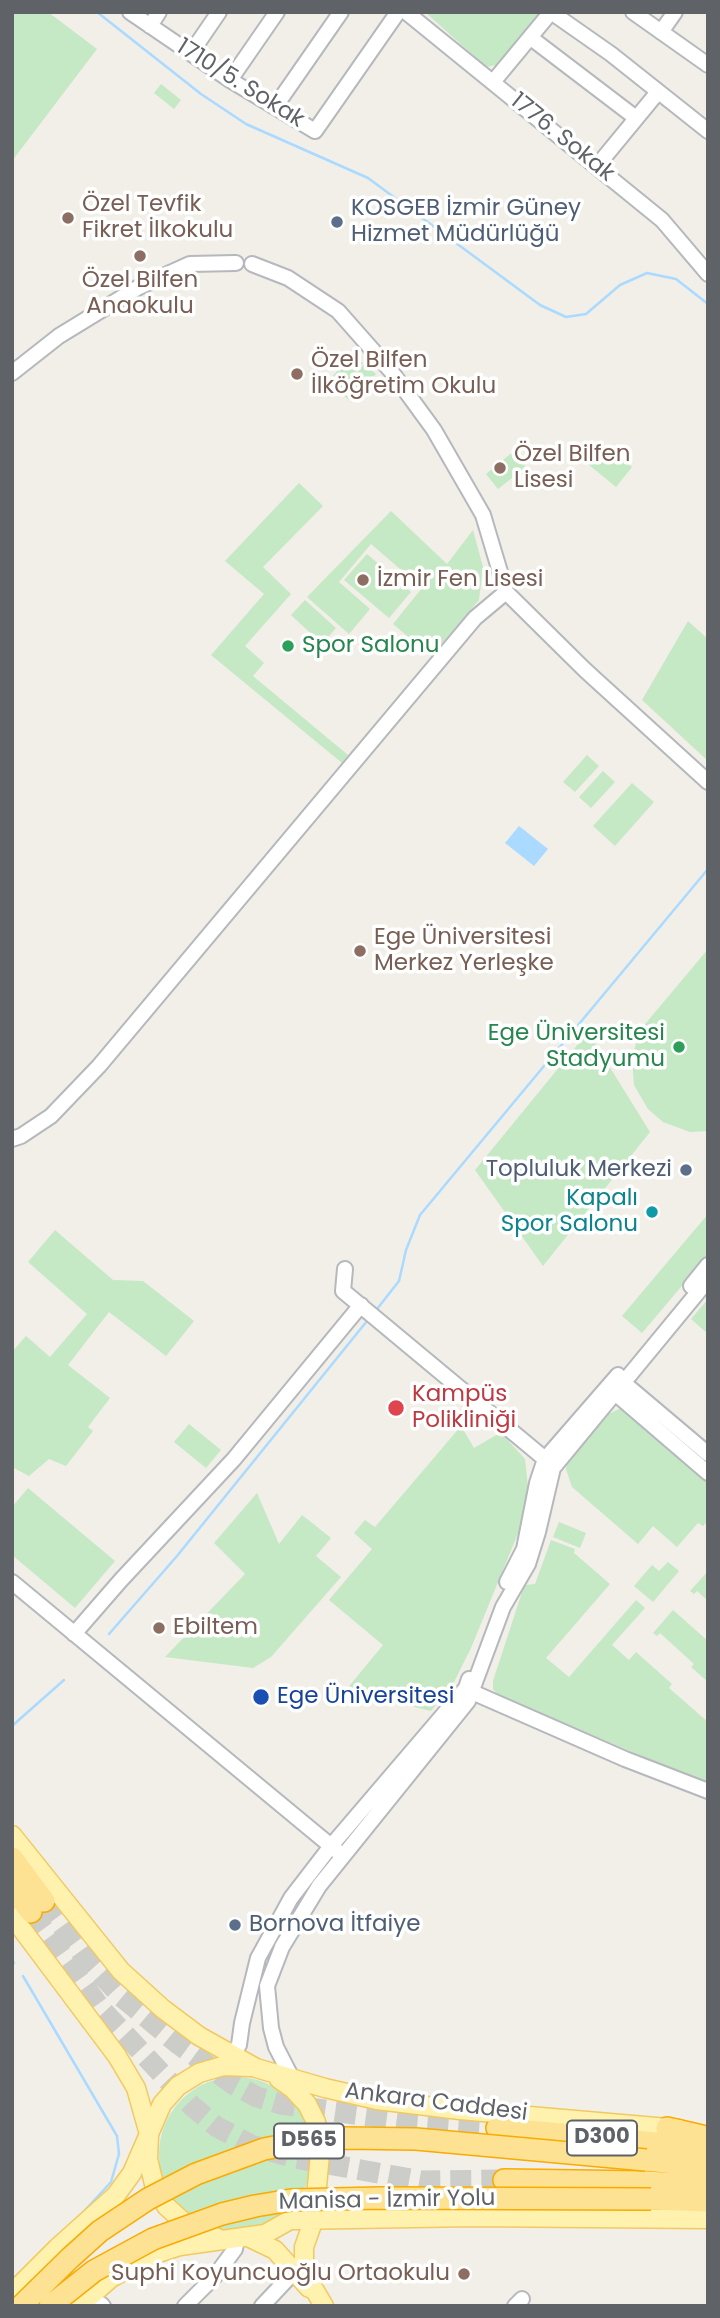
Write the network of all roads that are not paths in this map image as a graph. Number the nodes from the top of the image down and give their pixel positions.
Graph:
1 (130, 12) edge
2 (159, 12) edge
3 (219, 12) edge
4 (277, 12) edge
5 (341, 12) edge
6 (551, 12) edge
7 (634, 12) edge
8 (674, 12) edge
9 (406, 13) edge
10 (150, 26) junction
11 (661, 32) junction
12 (531, 38) junction
13 (191, 53) junction
14 (708, 65) edge
15 (230, 80) junction
16 (493, 82) junction
17 (658, 92) junction
18 (275, 107) junction
19 (636, 118) junction
20 (708, 131) edge
21 (597, 166) junction
22 (236, 263) dead end
23 (252, 264) dead end
24 (708, 274) edge
25 (12, 373) edge
26 (506, 592) junction
27 (708, 782) edge
28 (12, 1139) edge
29 (708, 1265) edge
30 (345, 1269) dead end
31 (708, 1280) edge
32 (361, 1305) junction
33 (616, 1385) junction
34 (708, 1454) edge
35 (549, 1462) junction
36 (708, 1473) edge
37 (12, 1582) edge
38 (74, 1634) junction
39 (469, 1690) junction
40 (708, 1791) edge
41 (12, 1835) edge
42 (331, 1846) junction
43 (343, 1857) junction
44 (12, 1858) edge
45 (12, 1887) edge
46 (29, 1910) edge
47 (228, 2060) junction
48 (257, 2067) junction
49 (292, 2079) junction
50 (307, 2104) junction
51 (497, 2128) tunnel mouth
52 (667, 2128) joint
53 (149, 2134) junction
54 (708, 2135) edge
55 (708, 2148) edge
56 (708, 2166) edge
57 (504, 2180) tunnel mouth
58 (316, 2185) junction
59 (708, 2186) edge
60 (708, 2201) edge
61 (314, 2219) junction
62 (708, 2219) edge
63 (290, 2220) junction
64 (235, 2239) junction
65 (294, 2272) junction
66 (12, 2293) edge
67 (321, 2301) edge
68 (21, 2306) edge
69 (50, 2306) edge
70 (79, 2306) edge
71 (185, 2306) edge
72 (262, 2306) edge

1 - 10 street, 1710/5. Sokak
2 - 10 street
3 - 13 street
4 - 15 street
5 - 18 street
6 - 12 street
6 - 17 street
7 - 11 street
8 - 11 street
9 - 16 street, 1776. Sokak
9 - 18 street, 1710/5. Sokak
10 - 13 street, 1710/5. Sokak
11 - 14 street
12 - 16 street
12 - 19 street
13 - 15 street, 1710/5. Sokak
15 - 18 street, 1710/5. Sokak
16 - 21 street, 1776. Sokak
17 - 19 street
17 - 20 street
19 - 21 street
21 - 24 street, 1776. Sokak
22 - 25 street
23 - 26 street
26 - 27 street
26 - 28 street
29 - 33 street
30 - 32 street
31 - 33 street
32 - 35 street
32 - 38 street
33 - 34 street
33 - 35 street
33 - 36 street
35 - 39 street
37 - 38 street
38 - 42 street
39 - 40 street
39 - 42 street
39 - 43 street
41 - 47 main road, Ankara Caddesi
42 - 43 street
42 - 47 street
43 - 49 street
44 - 46 highway
45 - 46 highway
46 - 53 main road
47 - 48 main road, Ankara Caddesi
47 - 53 main road
48 - 49 main road, Ankara Caddesi
48 - 50 main road
49 - 50 street
49 - 52 main road, Ankara Caddesi
50 - 58 main road
51 - 55 highway, Ankara Caddesi / D300
52 - 54 highway
53 - 64 main road
53 - 66 main road
56 - 68 highway, D565, bridge
57 - 59 highway, D300
58 - 61 main road
58 - 63 main road
60 - 69 highway, Manisa - İzmir Yolu, bridge
61 - 62 main road
61 - 63 main road
61 - 67 main road
63 - 64 main road
64 - 65 main road
64 - 70 main road
64 - 71 street
65 - 67 main road
65 - 72 street

